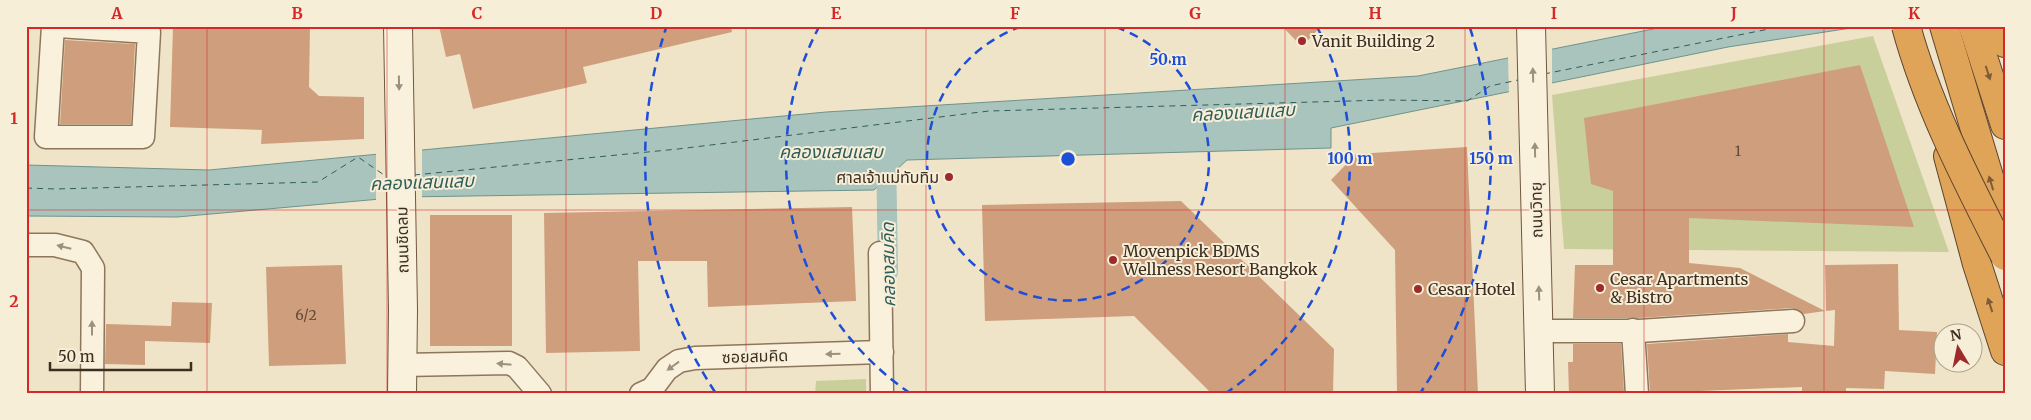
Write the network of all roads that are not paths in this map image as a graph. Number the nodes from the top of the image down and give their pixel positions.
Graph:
1 (53, 26) edge
2 (58, 26) edge
3 (1906, 26) edge
4 (1913, 26) edge
5 (1944, 26) edge
6 (1973, 26) edge
7 (1999, 26) edge
8 (1531, 29) edge
9 (398, 30) edge
10 (2005, 43) edge
11 (2005, 125) edge
12 (2005, 230) edge
13 (26, 246) edge
14 (880, 253) dead end
15 (2005, 256) edge
16 (1793, 321) dead end
17 (1633, 330) junction
18 (1540, 331) junction
19 (2005, 351) edge
20 (882, 352) junction
21 (402, 365) junction
22 (92, 394) edge
23 (402, 394) edge
24 (540, 394) edge
25 (640, 394) edge
26 (882, 394) edge
27 (1540, 394) edge
28 (1637, 394) edge

1 - 2 street
3 - 15 highway, bridge
19 -> 4 highway, bridge
12 -> 5 highway
6 -> 11 highway
7 - 10 highway
18 -> 8 street, ถนนวิทยุ
9 -> 21 street, ถนนชิดลม
22 -> 13 street
14 - 20 street
16 - 17 street
17 - 18 street
17 - 28 street
18 - 27 street, ถนนวิทยุ
20 -> 25 street, ซอยสมคิด
20 - 26 street
21 - 23 street, ถนนชิดลม
24 -> 21 street

